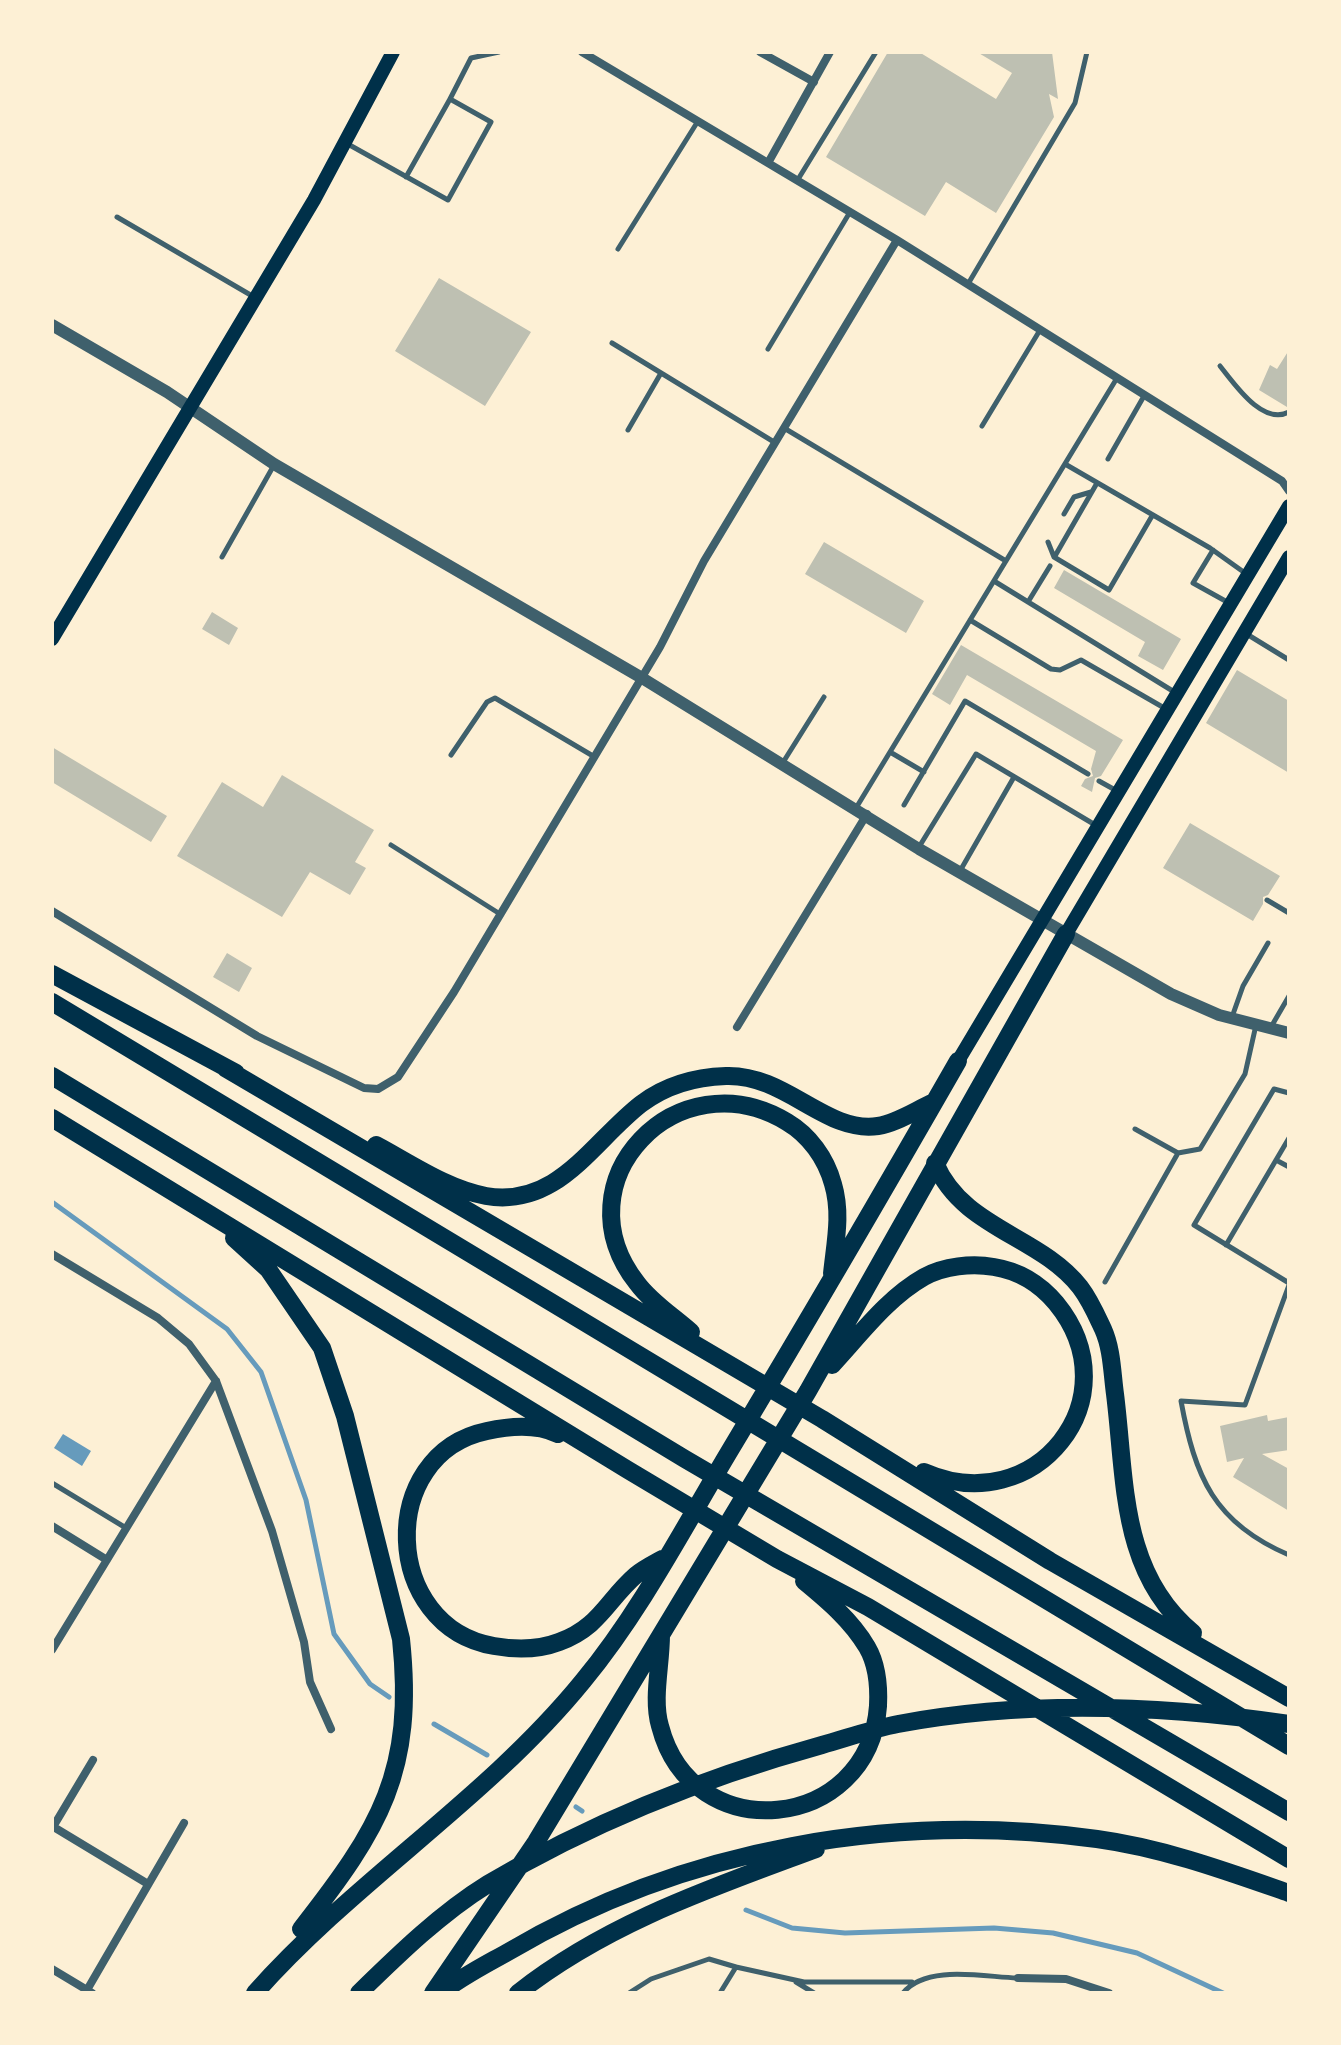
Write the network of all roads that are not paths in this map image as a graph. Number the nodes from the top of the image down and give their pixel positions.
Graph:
1 (393, 52) edge
2 (499, 52) edge
3 (582, 52) edge
4 (760, 52) edge
5 (830, 52) edge
6 (876, 52) edge
7 (1087, 52) edge
8 (814, 82) junction
9 (450, 99) junction
10 (698, 121) junction
11 (345, 143) junction
12 (768, 163) junction
13 (406, 177) junction
14 (797, 181) junction
15 (850, 212) junction
16 (117, 217) dead end
17 (897, 240) junction
18 (618, 249) dead end
19 (968, 285) junction
20 (255, 298) junction
21 (52, 325) edge
22 (1040, 330) junction
23 (612, 343) dead end
24 (768, 349) dead end
25 (1220, 366) dead end
26 (661, 373) junction
27 (1117, 378) junction
28 (1144, 395) junction
29 (189, 409) junction
30 (1289, 412) edge
31 (982, 426) dead end
32 (784, 428) junction
33 (628, 430) dead end
34 (775, 443) junction
35 (1108, 459) dead end
36 (274, 464) junction
37 (1065, 464) junction
38 (1097, 483) junction
39 (1289, 491) edge
40 (1092, 492) junction
41 (1289, 506) edge
42 (1064, 514) dead end
43 (1152, 516) junction
44 (1048, 542) dead end
45 (1213, 550) junction
46 (222, 557) dead end
47 (1054, 557) junction
48 (1289, 557) edge
49 (1006, 561) junction
50 (1050, 566) dead end
51 (1247, 574) junction
52 (994, 581) junction
53 (1028, 602) junction
54 (1230, 603) junction
55 (970, 620) junction
56 (1244, 633) junction
57 (52, 639) edge
58 (1289, 660) edge
59 (642, 678) junction
60 (1177, 693) junction
61 (824, 697) dead end
62 (1167, 710) junction
63 (890, 752) junction
64 (451, 755) dead end
65 (593, 756) junction
66 (782, 764) junction
67 (924, 772) junction
68 (1088, 774) dead end
69 (1014, 777) junction
70 (1099, 781) dead end
71 (1118, 792) junction
72 (904, 805) dead end
73 (861, 811) junction
74 (1098, 826) junction
75 (391, 845) dead end
76 (919, 849) junction
77 (960, 872) junction
78 (1267, 900) dead end
79 (52, 911) edge
80 (1289, 913) edge
81 (500, 914) junction
82 (1042, 920) junction
83 (1066, 934) junction
84 (1268, 943) dead end
85 (52, 974) edge
86 (1289, 996) edge
87 (52, 1002) edge
88 (1232, 1018) junction
89 (1256, 1024) junction
90 (737, 1027) dead end
91 (1270, 1028) junction
92 (1289, 1033) edge
93 (958, 1061) joint
94 (225, 1068) junction
95 (52, 1076) edge
96 (1289, 1093) edge
97 (934, 1102) junction
98 (52, 1118) edge
99 (1135, 1129) dead end
100 (1289, 1138) edge
101 (1178, 1153) junction
102 (1276, 1160) junction
103 (935, 1163) junction
104 (1289, 1167) edge
105 (161, 1183) junction
106 (1226, 1245) junction
107 (52, 1254) edge
108 (1105, 1282) dead end
109 (831, 1283) junction
110 (1289, 1284) edge
111 (736, 1368) junction
112 (216, 1381) junction
113 (808, 1391) junction
114 (873, 1450) junction
115 (628, 1470) junction
116 (52, 1483) edge
117 (52, 1526) edge
118 (126, 1528) junction
119 (1289, 1555) edge
120 (667, 1556) junction
121 (777, 1559) junction
122 (107, 1560) junction
123 (661, 1635) junction
124 (52, 1650) edge
125 (1254, 1677) junction
126 (1289, 1698) edge
127 (1289, 1724) edge
128 (331, 1729) dead end
129 (1289, 1746) edge
130 (93, 1760) dead end
131 (1289, 1812) edge
132 (184, 1823) dead end
133 (52, 1826) edge
134 (852, 1836) junction
135 (536, 1842) junction
136 (1289, 1859) edge
137 (148, 1884) junction
138 (1289, 1893) edge
139 (736, 1967) junction
140 (52, 1969) edge
141 (1018, 1978) joint
142 (792, 1980) junction
143 (912, 1982) junction
144 (90, 1992) edge
145 (253, 1993) edge
146 (359, 1993) edge
147 (433, 1993) edge
148 (441, 1993) edge
149 (448, 1993) edge
150 (518, 1993) edge
151 (629, 1993) edge
152 (720, 1993) edge
153 (814, 1993) edge
154 (903, 1993) edge
155 (1109, 1993) edge

1 - 11 main road
2 - 9 lane
3 - 10 street
4 - 8 street
5 - 8 street
6 - 14 lane
7 - 19 lane
8 - 12 street
9 - 13 lane
9 - 13 lane
10 - 12 street
10 - 18 lane
11 - 13 lane
11 - 20 main road
12 - 14 street
14 - 15 street
15 - 17 street
15 - 24 lane
16 - 20 lane
17 - 19 street
17 - 32 street
19 - 22 street
20 - 29 main road
21 - 29 street
22 - 27 street
22 - 31 lane
23 - 26 lane
25 - 30 lane
26 - 33 lane
26 - 34 lane
27 - 28 street
27 - 37 lane
28 - 35 lane
28 - 39 street
29 - 36 street
29 - 57 main road
32 - 34 street
32 - 49 lane
34 - 59 street
36 - 46 lane
36 - 59 street
37 - 38 lane
37 - 49 lane
38 - 40 lane
38 - 43 lane
40 - 42 lane
40 - 47 lane
41 - 51 main road
43 - 45 lane
43 - 47 lane
44 - 47 lane
45 - 51 lane
45 - 54 lane
48 - 56 main road
49 - 52 lane
50 - 53 lane
51 - 54 main road
52 - 53 lane
52 - 55 lane
53 - 60 lane
54 - 60 main road
55 - 62 lane
55 - 63 lane
56 - 58 lane
56 - 83 main road
59 - 65 street
59 - 66 street
60 - 62 main road
61 - 66 lane
62 - 71 main road
63 - 67 lane
63 - 73 lane
64 - 65 lane
65 - 81 street
66 - 73 street
67 - 68 lane
67 - 72 lane
69 - 74 lane
69 - 76 lane
69 - 77 lane
70 - 71 lane
71 - 74 main road
73 - 76 street
73 - 90 street
74 - 82 main road
75 - 81 lane
76 - 77 street
77 - 82 street
78 - 80 lane
79 - 81 street
82 - 83 street
82 - 93 main road
83 - 88 street
83 - 103 highway
84 - 88 lane
85 - 94 highway
86 - 91 lane
87 - 129 highway
88 - 89 street
89 - 91 street
89 - 101 lane
91 - 92 street
93 - 97 highway
94 - 97 highway
94 - 111 highway
95 - 131 highway
96 - 106 lane
97 - 109 highway
98 - 105 highway
99 - 101 lane
100 - 102 lane
101 - 108 lane
102 - 104 lane
102 - 106 lane
103 - 113 highway
103 - 125 highway
105 - 115 highway
105 - 145 highway
106 - 110 lane
107 - 112 street
109 - 111 highway
109 - 120 highway
110 - 119 lane
111 - 114 highway
112 - 118 street
112 - 128 street
113 - 114 highway
113 - 123 highway
114 - 125 highway
115 - 120 highway
115 - 121 highway
116 - 118 lane
117 - 122 street
118 - 122 street
120 - 145 highway
121 - 123 highway
121 - 136 highway
122 - 124 street
123 - 135 highway
125 - 126 highway
127 - 146 highway
130 - 133 street
132 - 137 street
133 - 137 street
134 - 138 highway
134 - 148 highway
134 - 150 highway
135 - 147 highway
135 - 149 highway
137 - 144 street
139 - 142 lane
139 - 151 lane
139 - 152 lane
140 - 144 street
141 - 143 lane
141 - 155 street
142 - 143 lane
142 - 153 lane
143 - 154 lane

